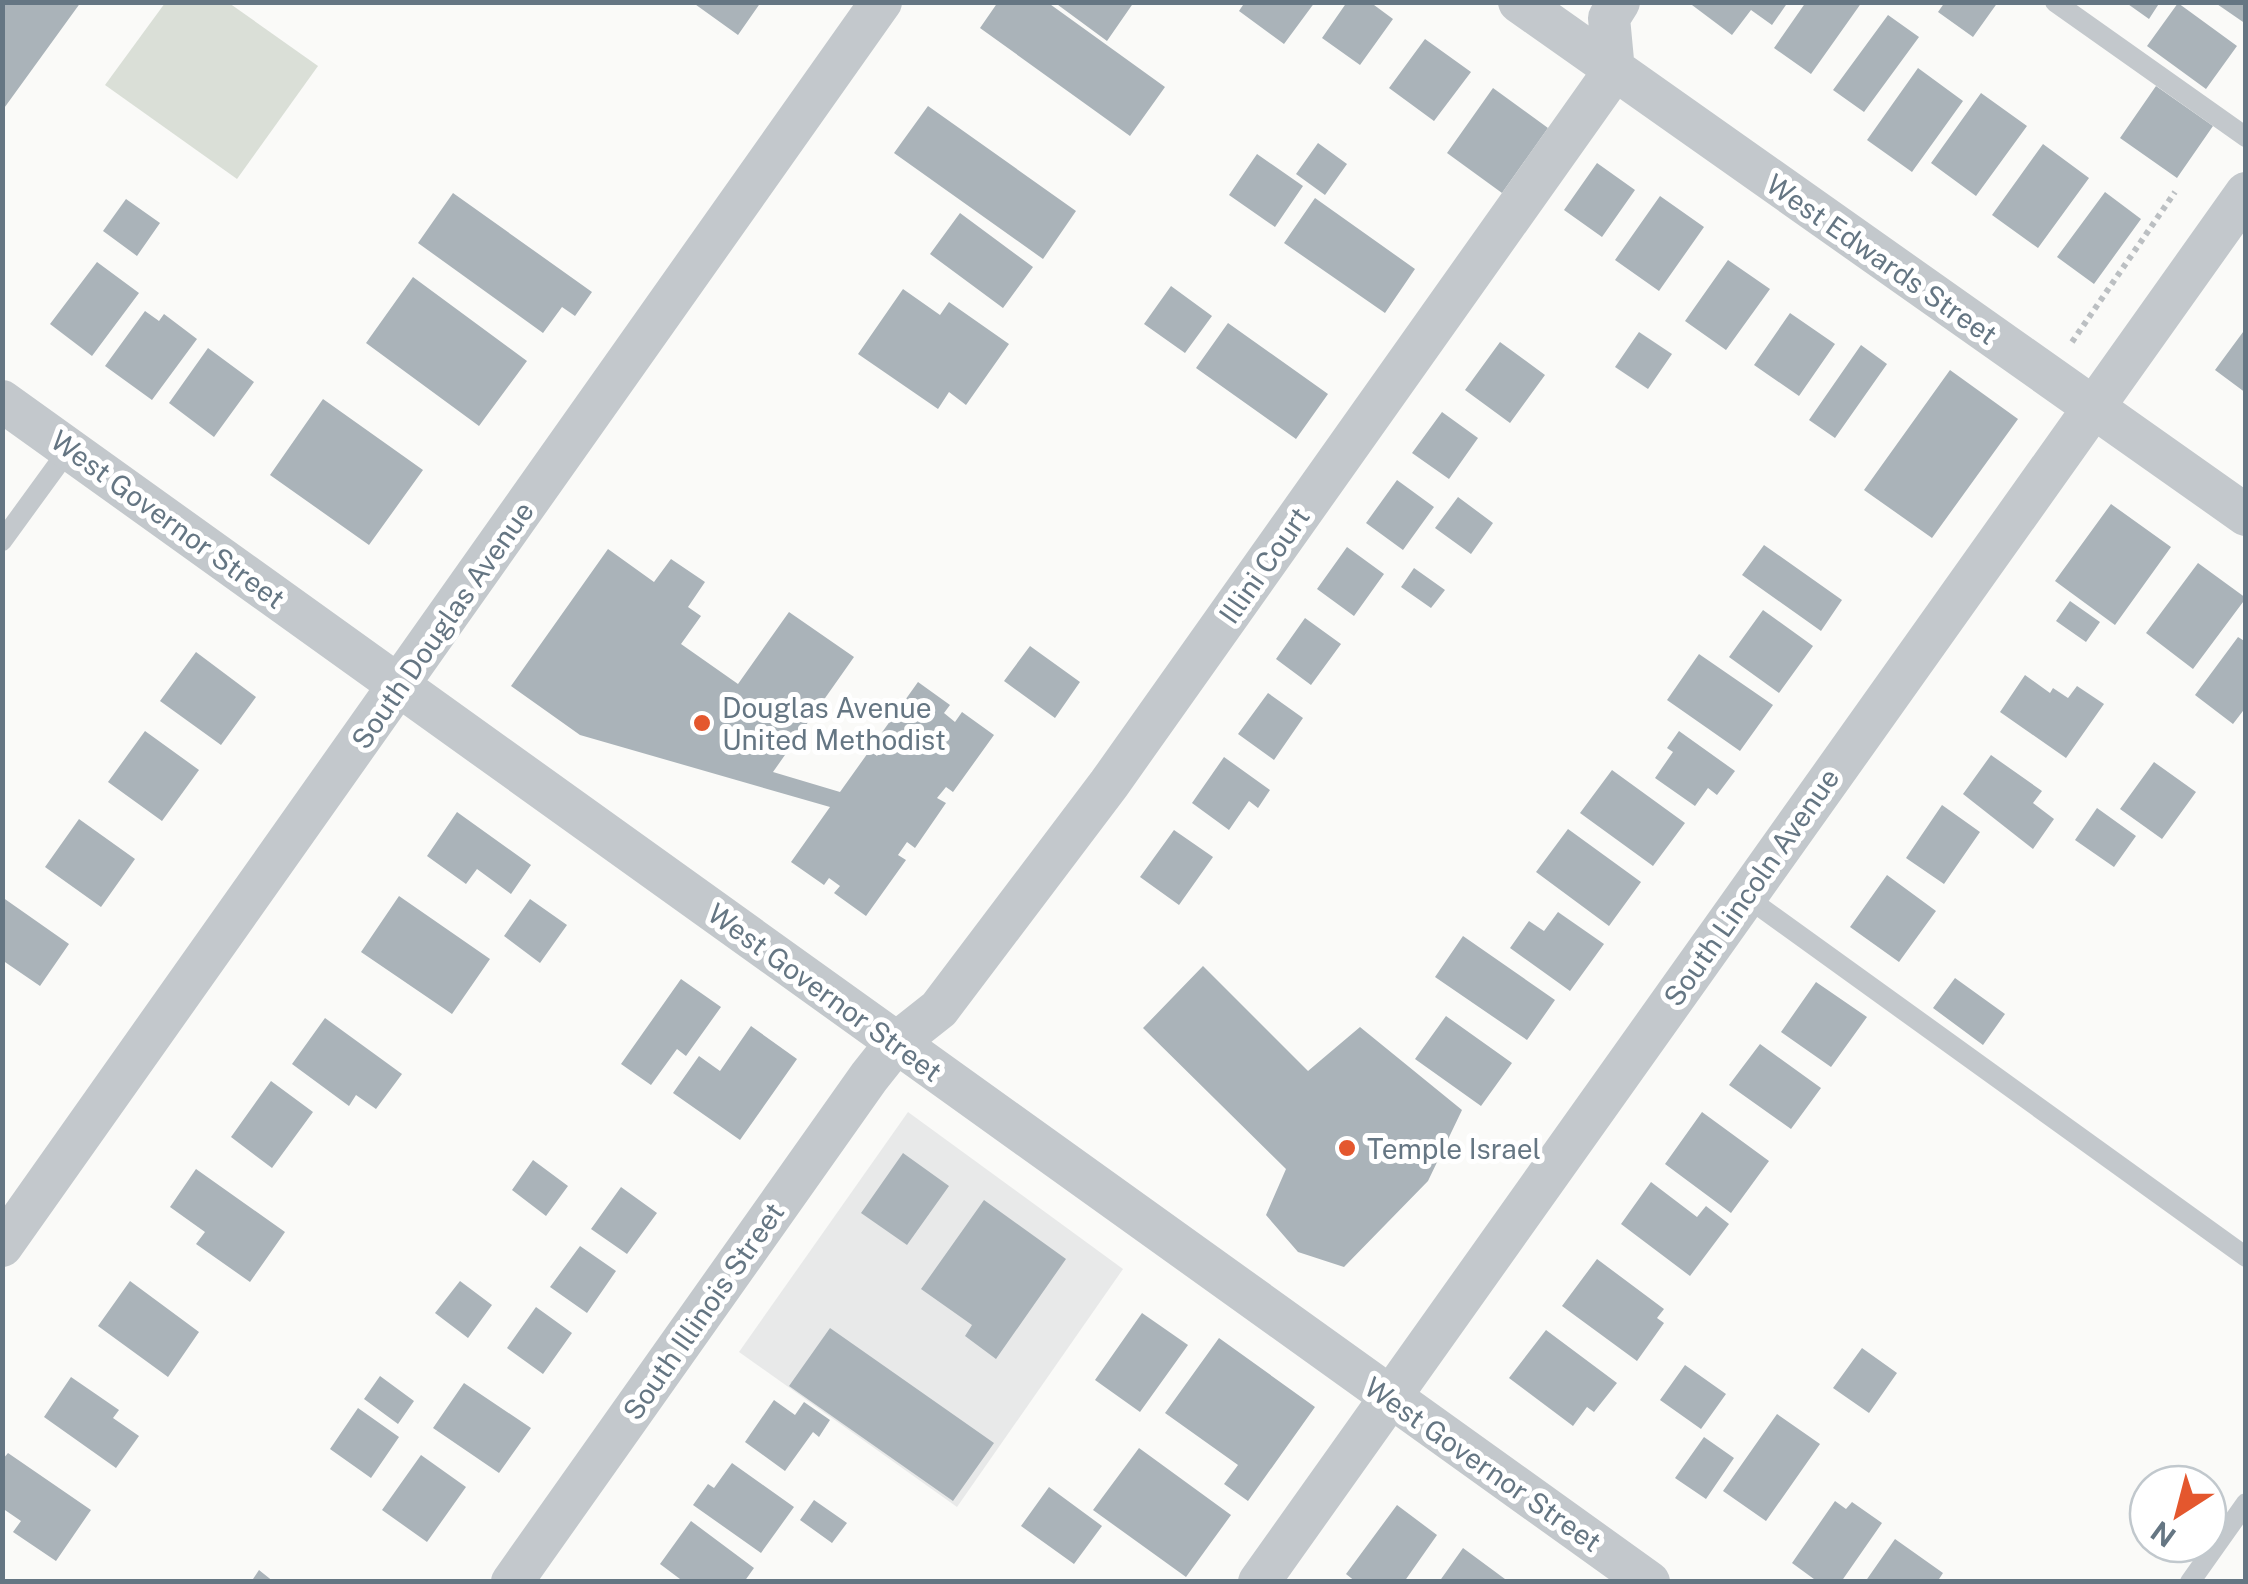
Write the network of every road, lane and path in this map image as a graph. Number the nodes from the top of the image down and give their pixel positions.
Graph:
1 (881, 2) edge
2 (1520, 2) edge
3 (1620, 2) edge
4 (2055, 2) edge
5 (1614, 72) junction
6 (2246, 138) edge
7 (2175, 192) dead end
8 (2246, 193) edge
9 (2068, 348) dead end
10 (2, 401) edge
11 (2092, 407) junction
12 (69, 448) junction
13 (2246, 515) edge
14 (2, 541) edge
15 (400, 685) junction
16 (1745, 896) junction
17 (896, 1043) junction
18 (2, 1246) edge
19 (2246, 1256) edge
20 (1388, 1397) junction
21 (2246, 1503) edge
22 (512, 1582) edge
23 (1259, 1582) edge
24 (1649, 1582) edge
25 (2190, 1582) edge

1 - 15 street, South Douglas Avenue
2 - 5 street, West Edwards Street
3 - 5 street
4 - 6 lane
5 - 11 street, West Edwards Street
5 - 17 street, Illini Court
7 - 9 path
8 - 11 street, South Lincoln Avenue
10 - 12 street, West Governor Street
11 - 13 street, West Edwards Street
11 - 16 street, South Lincoln Avenue
12 - 14 lane
12 - 15 street, West Governor Street
15 - 17 street, West Governor Street
15 - 18 street, South Douglas Avenue
16 - 19 lane
16 - 20 street, South Lincoln Avenue
17 - 20 street, West Governor Street
17 - 22 street, South Illinois Street
20 - 23 street, South Lincoln Avenue
20 - 24 street, West Governor Street
21 - 25 lane

